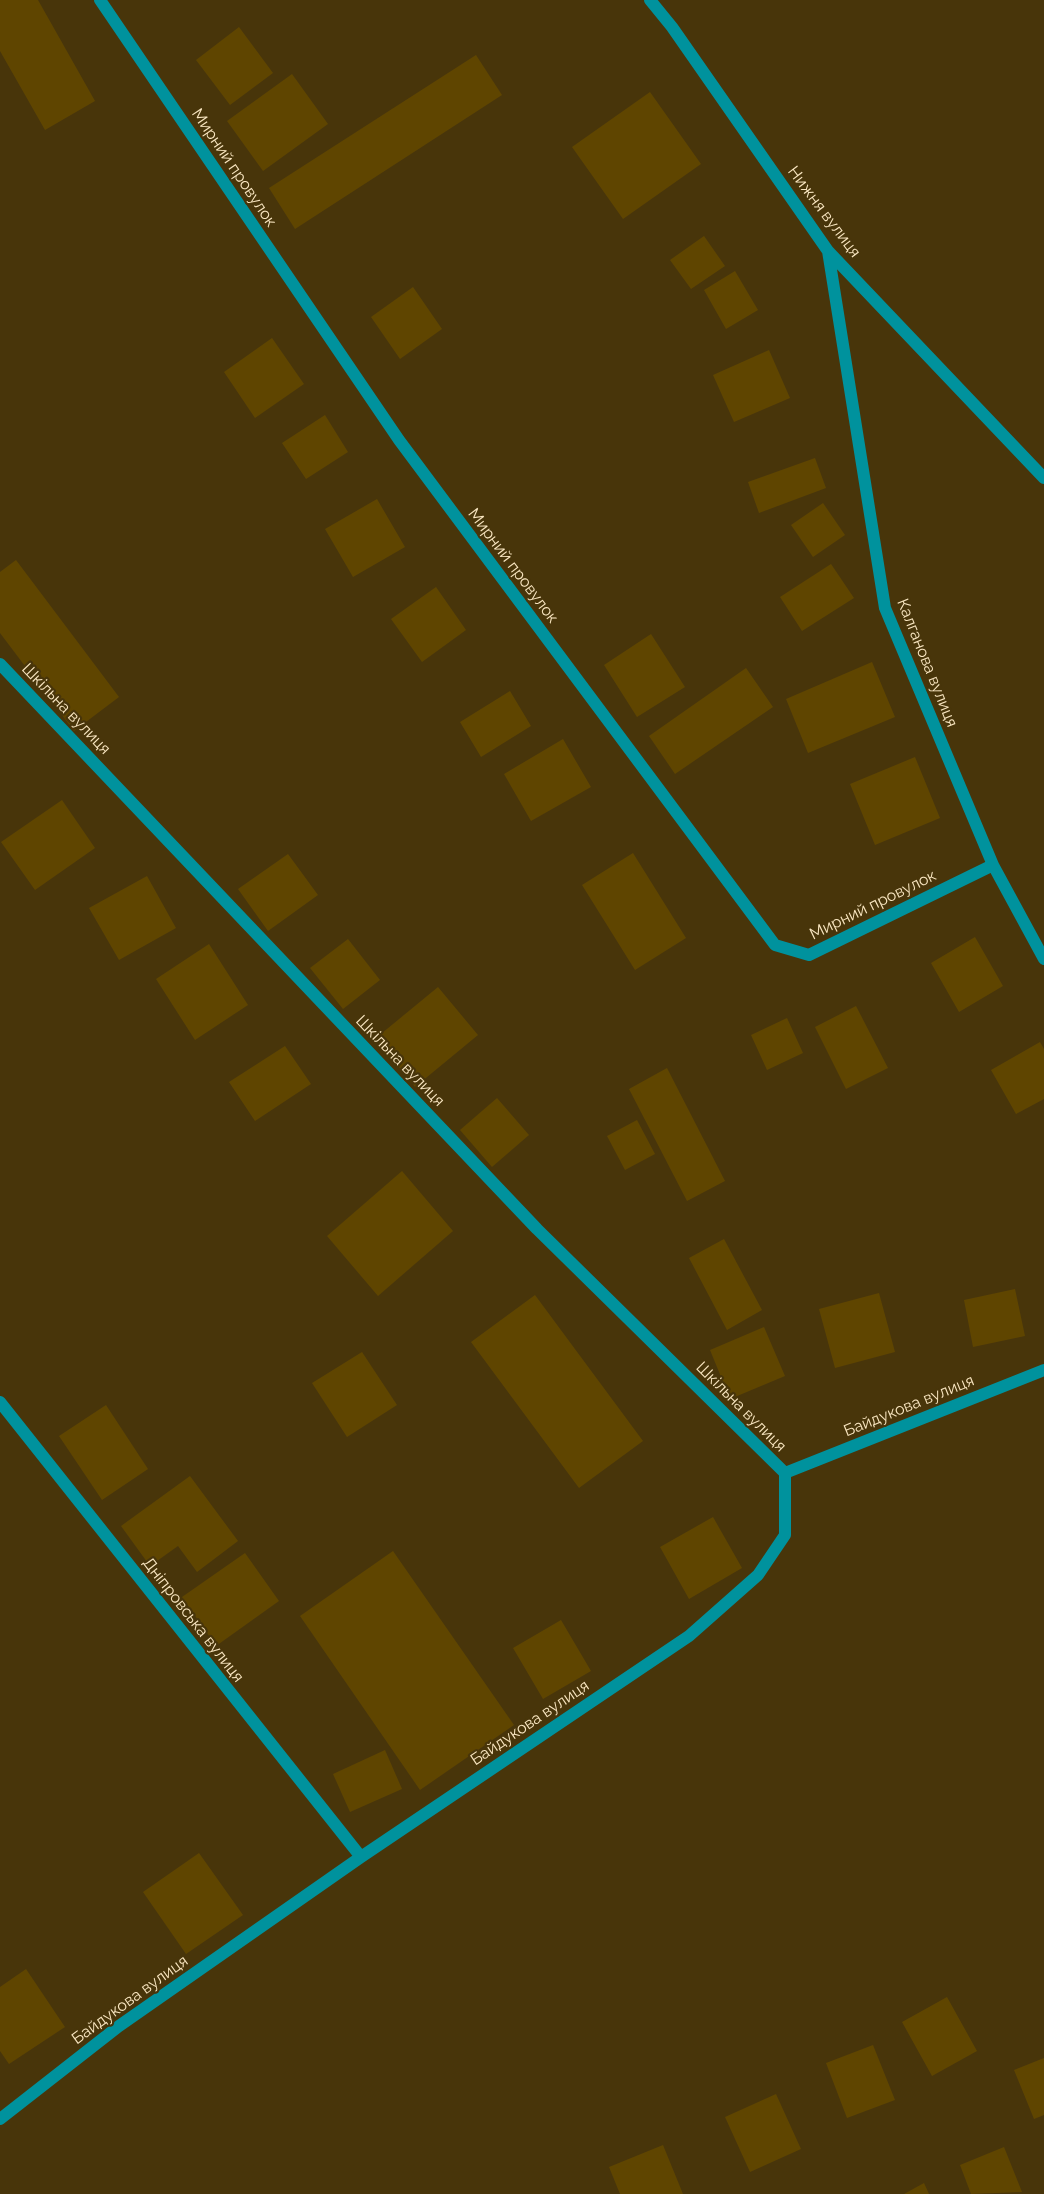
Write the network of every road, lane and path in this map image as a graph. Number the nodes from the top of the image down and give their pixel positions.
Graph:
1 (100, 0) edge
2 (650, 0) edge
3 (828, 252) junction
4 (1044, 478) edge
5 (0, 664) edge
6 (993, 865) junction
7 (1044, 959) edge
8 (1044, 1370) edge
9 (0, 1402) edge
10 (785, 1473) junction
11 (361, 1857) junction
12 (0, 2119) edge

1 - 6 street, Мирний провулок
2 - 3 street, Нижня вулиця
3 - 4 street, Нижня вулиця
3 - 6 street, Калганова вулиця
5 - 10 street, Шкільна вулиця
6 - 7 street, Калганова вулиця
8 - 10 street, Байдукова вулиця
9 - 11 street, Дніпровська вулиця
10 - 11 street, Байдукова вулиця
11 - 12 street, Байдукова вулиця

